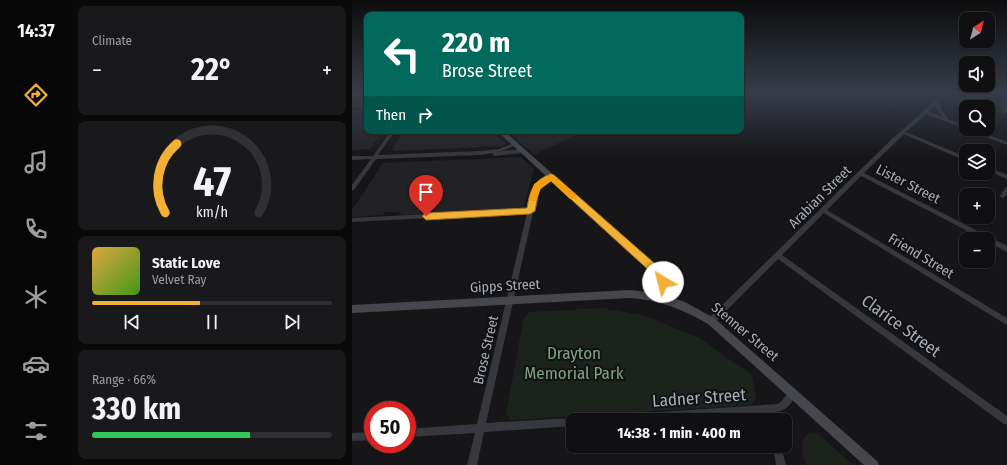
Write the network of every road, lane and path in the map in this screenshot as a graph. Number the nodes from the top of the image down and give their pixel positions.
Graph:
1 (924, 114) edge
2 (931, 114) edge
3 (942, 114) edge
4 (958, 124) joint
5 (903, 132) junction
6 (391, 134) edge
7 (503, 134) edge
8 (987, 136) edge
9 (514, 144) junction
10 (1007, 144) edge
11 (522, 151) junction
12 (480, 153) junction
13 (959, 156) edge
14 (375, 157) junction
15 (352, 158) edge
16 (995, 172) edge
17 (860, 173) junction
18 (551, 177) junction
19 (1007, 177) edge
20 (352, 189) edge
21 (1007, 189) edge
22 (1003, 196) dead end
23 (823, 210) junction
24 (530, 211) junction
25 (352, 220) edge
26 (974, 232) edge
27 (995, 243) edge
28 (1007, 249) edge
29 (777, 256) junction
30 (660, 297) junction
31 (510, 300) junction
32 (352, 309) edge
33 (711, 320) junction
34 (1007, 322) edge
35 (794, 394) junction
36 (770, 408) junction
37 (699, 413) edge
38 (771, 413) edge
39 (1007, 421) edge
40 (566, 422) edge
41 (482, 428) junction
42 (416, 432) edge
43 (364, 436) edge
44 (352, 437) edge
45 (778, 453) edge
46 (472, 465) edge
47 (781, 465) edge
48 (873, 465) edge

1 - 5 street, Arabian Street
2 - 4 street
3 - 4 street
5 - 13 street
5 - 17 street, Arabian Street
6 - 14 street
7 - 9 main road
8 - 10 street
9 - 11 main road
9 - 12 street
11 - 12 street
11 - 18 main road
12 - 14 street
14 - 15 street
14 - 20 street
16 - 19 street
17 - 23 street, Arabian Street
17 - 26 street, Lister Street
18 - 24 street, Brose Street
18 - 30 main road
21 - 22 street
23 - 29 street, Arabian Street
23 - 34 street, Friend Street
24 - 25 street
24 - 31 street, Brose Street
27 - 28 street, Lister Street
29 - 33 street, Arabian Street
29 - 39 street, Clarice Street
30 - 31 main road, Gipps Street
30 - 33 main road, Stenner Street
31 - 32 main road, Gipps Street
31 - 41 street, Brose Street
33 - 35 main road, Stenner Street
35 - 36 street, Ladner Street
35 - 48 main road, Stenner Street
36 - 37 street, Ladner Street
36 - 38 street
40 - 41 street
41 - 42 street
41 - 46 street, Brose Street
43 - 44 street
45 - 47 street

